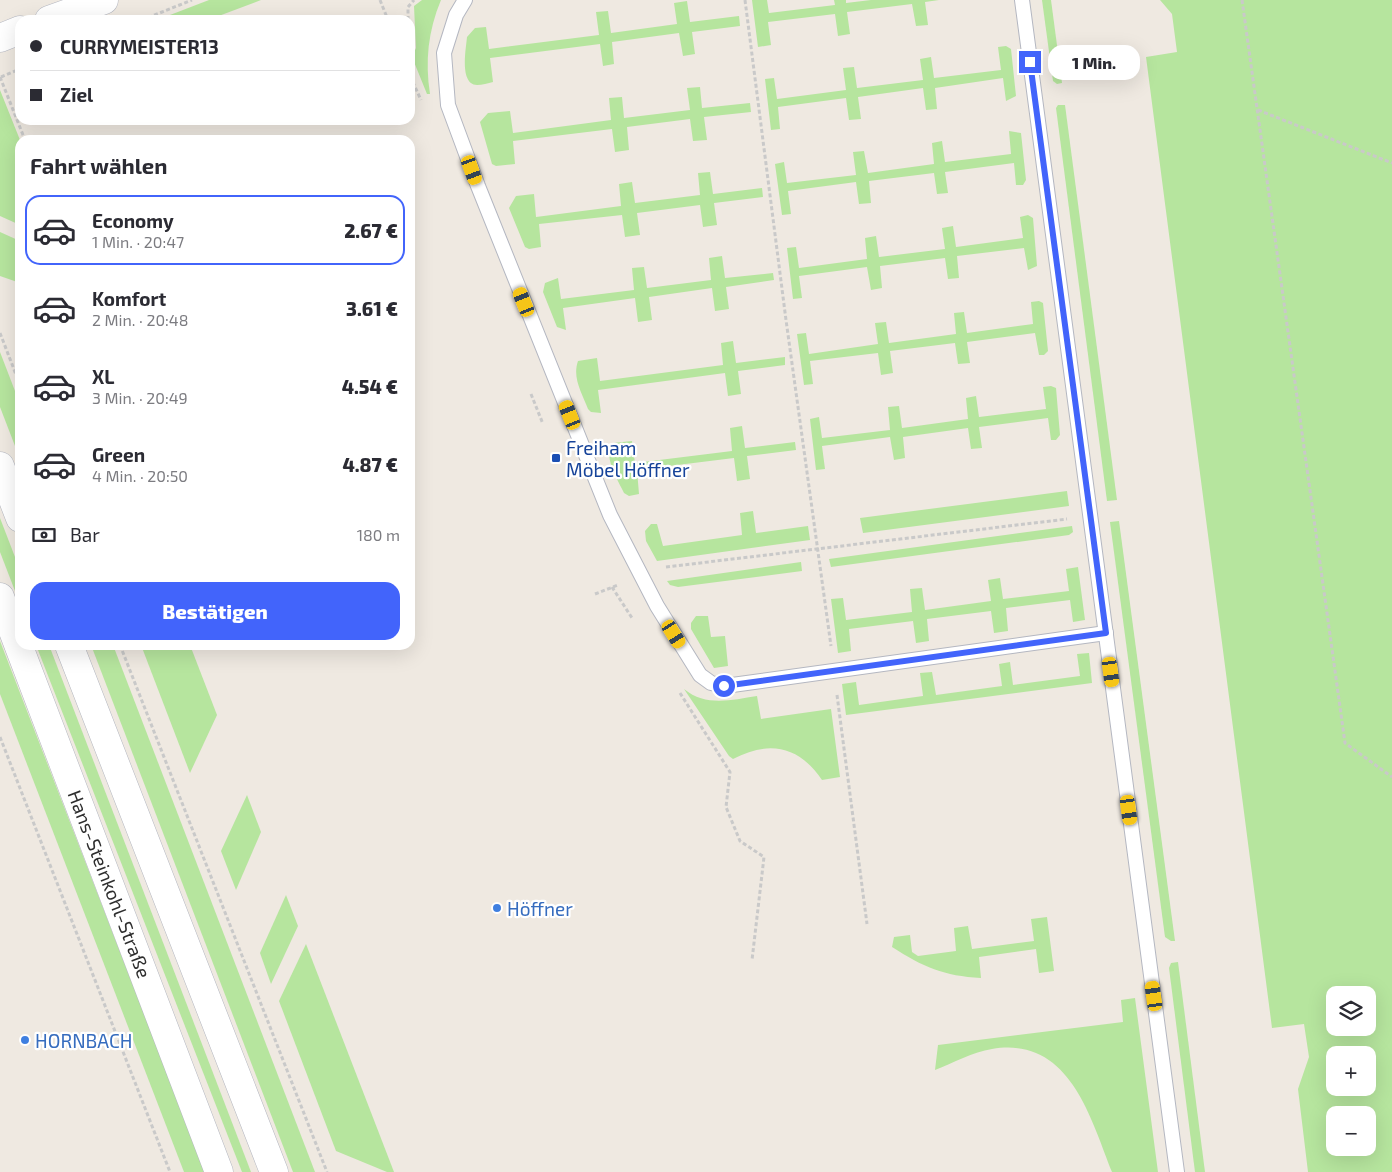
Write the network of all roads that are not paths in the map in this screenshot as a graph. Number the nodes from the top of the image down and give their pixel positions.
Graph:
1 (104, 0) edge
2 (465, 0) edge
3 (1022, 0) edge
4 (63, 15) edge
5 (15, 32) edge
6 (0, 38) edge
7 (0, 466) edge
8 (15, 505) edge
9 (0, 597) edge
10 (1106, 633) junction
11 (15, 636) edge
12 (20, 650) edge
13 (71, 650) edge
14 (219, 1172) edge
15 (274, 1172) edge
16 (1177, 1172) edge

1 - 4 main road
2 - 10 lane
3 - 10 lane
5 - 6 main road
7 - 8 main road
9 - 11 main road, Hans-Steinkohl-Straße
10 - 16 lane
12 - 14 main road, Hans-Steinkohl-Straße
13 - 15 main road

